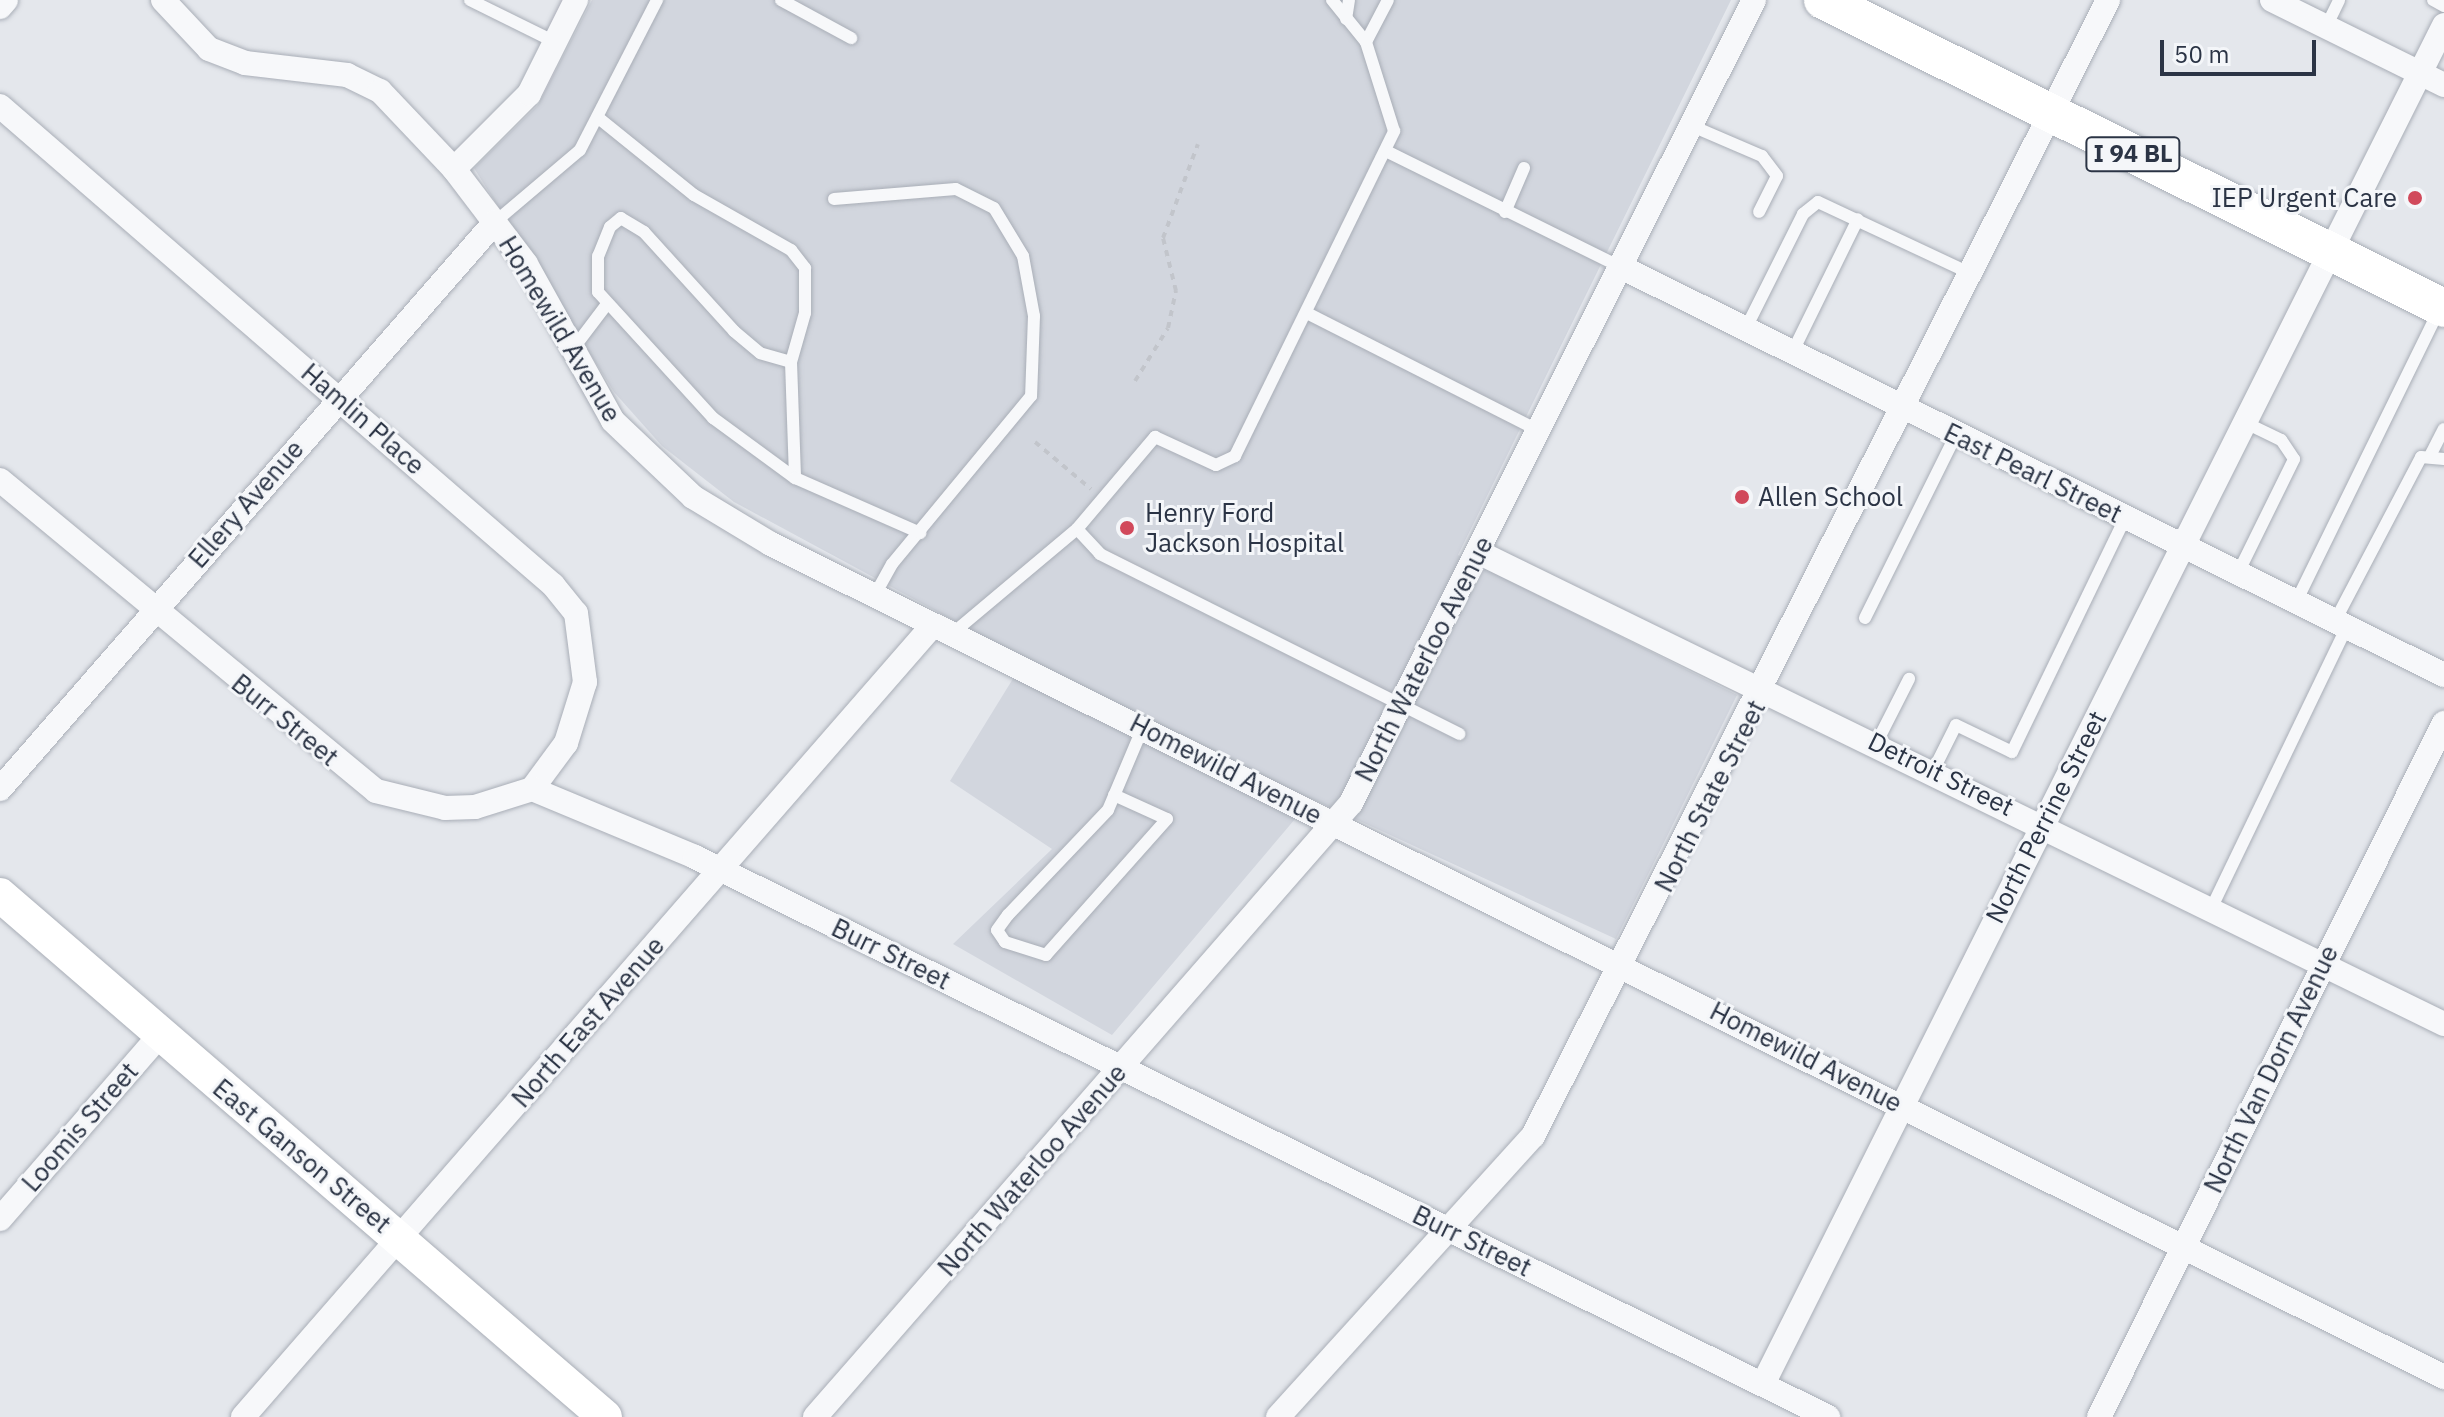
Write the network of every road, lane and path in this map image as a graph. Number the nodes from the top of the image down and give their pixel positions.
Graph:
1 (6, 0) edge
2 (163, 0) edge
3 (470, 0) edge
4 (576, 0) edge
5 (657, 0) edge
6 (781, 0) edge
7 (1321, 0) edge
8 (1349, 0) edge
9 (1388, 0) edge
10 (1754, 0) edge
11 (1823, 0) edge
12 (2108, 0) edge
13 (2272, 0) edge
14 (2339, 0) edge
15 (2433, 0) edge
16 (1333, 3) edge
17 (2444, 6) edge
18 (0, 7) edge
19 (1346, 19) junction
20 (2444, 25) edge
21 (2326, 27) junction
22 (851, 38) dead end
23 (555, 42) junction
24 (1366, 42) junction
25 (2420, 73) junction
26 (2444, 85) edge
27 (0, 106) edge
28 (2051, 113) junction
29 (601, 120) junction
30 (1692, 126) junction
31 (1198, 144) dead end
32 (1388, 152) junction
33 (1524, 168) dead end
34 (454, 169) junction
35 (834, 199) dead end
36 (1505, 212) junction
37 (1759, 212) dead end
38 (1858, 219) junction
39 (495, 222) junction
40 (2330, 251) junction
41 (1623, 268) junction
42 (1972, 274) junction
43 (607, 304) junction
44 (2442, 307) edge
45 (1307, 313) junction
46 (1745, 330) junction
47 (572, 350) junction
48 (1792, 353) junction
49 (791, 362) junction
50 (1135, 381) dead end
51 (339, 398) junction
52 (1905, 411) junction
53 (2244, 422) junction
54 (2444, 429) edge
55 (1540, 431) junction
56 (1956, 435) junction
57 (1035, 442) dead end
58 (2438, 456) edge
59 (795, 478) junction
60 (0, 480) edge
61 (1105, 501) junction
62 (2125, 518) junction
63 (1077, 529) junction
64 (920, 533) junction
65 (2182, 546) junction
66 (1478, 552) junction
67 (2238, 573) junction
68 (874, 596) junction
69 (2296, 602) junction
70 (153, 612) junction
71 (1865, 618) dead end
72 (2341, 624) junction
73 (943, 629) junction
74 (2444, 675) edge
75 (1909, 679) dead end
76 (1765, 687) junction
77 (1403, 707) junction
78 (2444, 723) edge
79 (1143, 727) junction
80 (1460, 734) dead end
81 (1877, 742) junction
82 (1934, 769) junction
83 (0, 789) edge
84 (532, 789) junction
85 (1114, 795) junction
86 (1336, 824) junction
87 (2042, 824) junction
88 (721, 870) junction
89 (0, 895) edge
90 (2211, 909) junction
91 (2322, 962) junction
92 (1626, 964) junction
93 (2444, 1024) edge
94 (160, 1035) junction
95 (1121, 1067) junction
96 (1902, 1107) junction
97 (0, 1219) edge
98 (1449, 1229) junction
99 (399, 1238) junction
100 (2185, 1245) junction
101 (2444, 1377) edge
102 (1763, 1384) junction
103 (243, 1417) edge
104 (605, 1417) edge
105 (815, 1417) edge
106 (1278, 1417) edge
107 (1828, 1417) edge
108 (2099, 1417) edge

1 - 18 street
2 - 34 street, Homewild Avenue
3 - 23 lane
4 - 23 street
5 - 29 lane
6 - 22 lane
7 - 16 lane
8 - 19 lane
9 - 24 lane
10 - 30 street, North Waterloo Avenue
11 - 28 main road, I 94 BL
12 - 28 street, North State Street
13 - 21 street
14 - 21 lane
15 - 17 lane
16 - 19 lane
19 - 24 lane
20 - 25 street, North Perrine Street
21 - 25 street
23 - 34 street
24 - 32 lane
25 - 26 street
25 - 40 street, North Perrine Street
27 - 51 street, Hamlin Place
28 - 40 main road, I 94 BL
28 - 42 street, North State Street
29 - 39 lane
29 - 49 lane
30 - 37 lane
30 - 41 street, North Waterloo Avenue
31 - 50 path
32 - 36 lane
32 - 45 lane
33 - 36 lane
34 - 39 street, Homewild Avenue
35 - 64 lane
36 - 41 lane
38 - 42 lane
38 - 46 lane
38 - 48 lane
39 - 47 street, Homewild Avenue
39 - 51 street, Ellery Avenue
40 - 44 main road, I 94 BL
40 - 53 street, North Perrine Street
41 - 46 street, East Pearl Street
41 - 55 street, North Waterloo Avenue
42 - 52 street, North State Street
43 - 47 lane
43 - 49 lane
43 - 59 lane
44 - 69 lane
45 - 55 lane
45 - 61 lane
46 - 48 street, East Pearl Street
47 - 68 street, Homewild Avenue
48 - 52 street, East Pearl Street
49 - 59 lane
51 - 70 street, Ellery Avenue
51 - 84 street, Hamlin Place
52 - 56 street, East Pearl Street
52 - 76 street, North State Street
53 - 65 street, North Perrine Street
53 - 67 lane
54 - 58 lane
55 - 66 street, North Waterloo Avenue
56 - 62 street, East Pearl Street
56 - 71 lane
57 - 61 path
58 - 72 lane
59 - 64 lane
60 - 70 street, Burr Street
61 - 63 lane
62 - 65 street, East Pearl Street
62 - 82 lane
63 - 73 lane
63 - 77 lane
64 - 68 lane
65 - 67 street, East Pearl Street
65 - 87 street, North Perrine Street
66 - 76 street, Detroit Street
66 - 77 street, North Waterloo Avenue
67 - 69 street, East Pearl Street
68 - 73 street, Homewild Avenue
69 - 72 street, East Pearl Street
70 - 83 street, Ellery Avenue
70 - 84 street, Burr Street
72 - 74 street, East Pearl Street
72 - 90 lane
73 - 79 street, Homewild Avenue
73 - 88 street, North East Avenue
75 - 81 lane
76 - 81 street, Detroit Street
76 - 92 street, North State Street
77 - 80 lane
77 - 86 street, North Waterloo Avenue
78 - 91 street, North Van Dorn Avenue
79 - 85 lane
79 - 86 street, Homewild Avenue
81 - 82 street, Detroit Street
82 - 87 street, Detroit Street
84 - 88 street, Burr Street
85 - 85 lane
86 - 92 street, Homewild Avenue
86 - 95 street, North Waterloo Avenue
87 - 90 street, Detroit Street
87 - 96 street, North Perrine Street
88 - 95 street, Burr Street
88 - 99 street, North East Avenue
89 - 94 street, East Ganson Street
90 - 91 street, Detroit Street
91 - 93 street, Detroit Street
91 - 100 street, North Van Dorn Avenue
92 - 96 street, Homewild Avenue
92 - 98 street, North State Street
94 - 97 street, Loomis Street
94 - 99 street, East Ganson Street
95 - 98 street, Burr Street
95 - 105 street, North Waterloo Avenue
96 - 100 street, Homewild Avenue
96 - 102 street, North Perrine Street
98 - 102 street, Burr Street
98 - 106 street, North State Street
99 - 103 street, North East Avenue
99 - 104 street, East Ganson Street
100 - 101 street, Homewild Avenue
100 - 108 street, North Van Dorn Avenue
102 - 107 street, Burr Street

